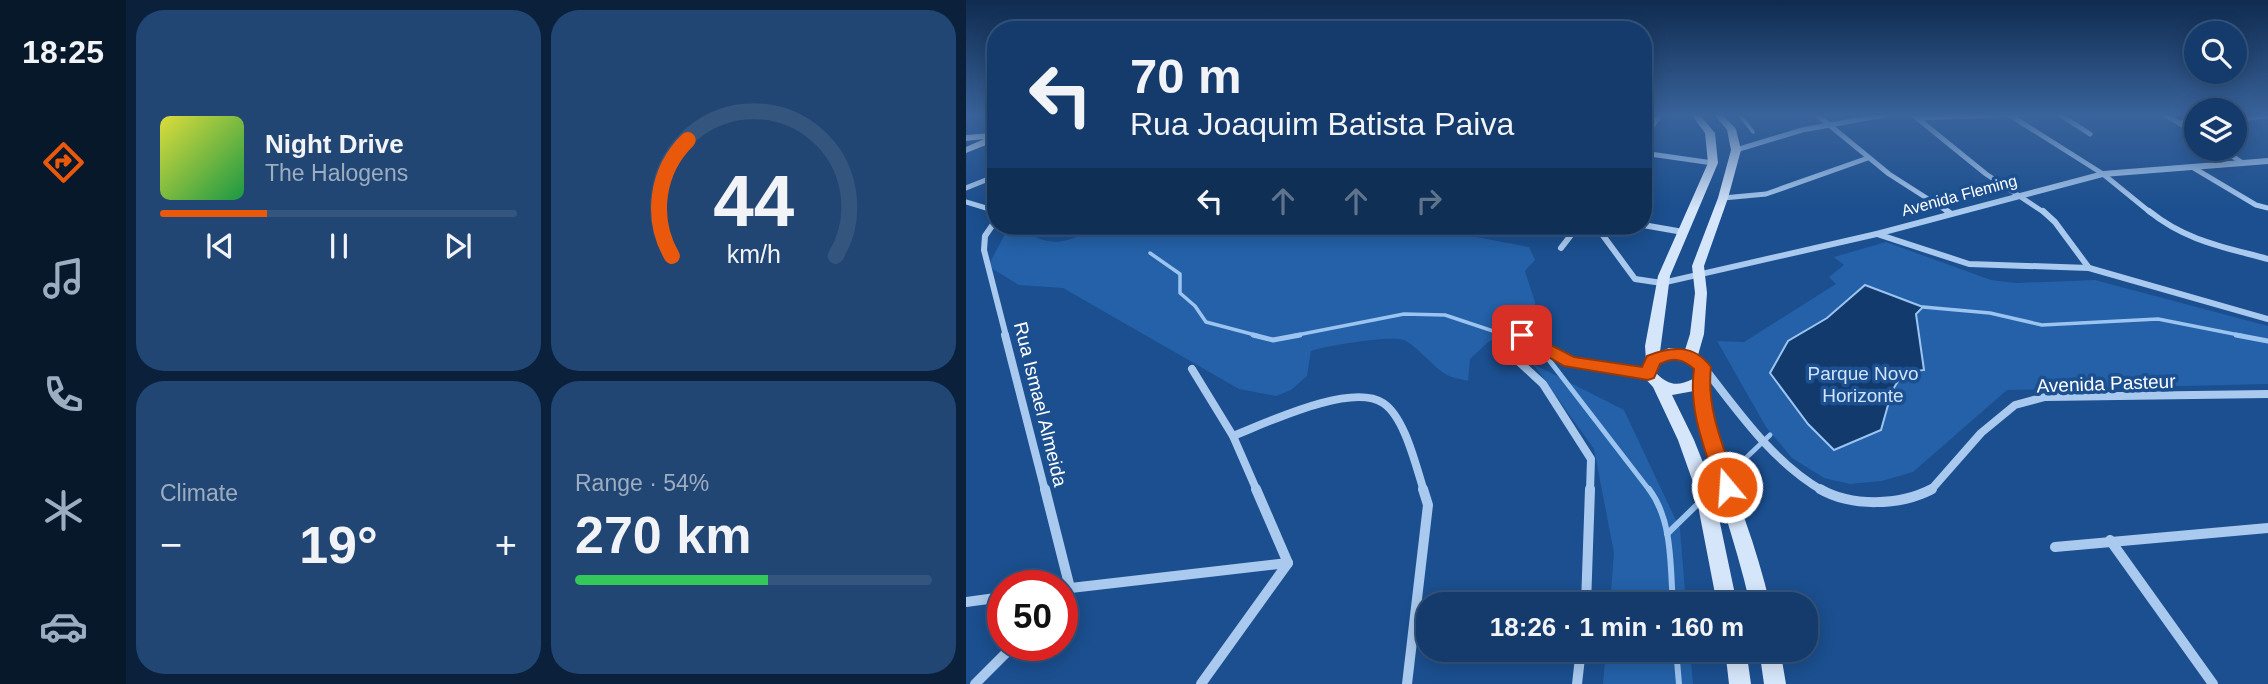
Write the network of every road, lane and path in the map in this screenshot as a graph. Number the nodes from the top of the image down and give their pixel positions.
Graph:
1 (1711, 146) edge
2 (1735, 146) edge
3 (1751, 146) edge
4 (1855, 146) edge
5 (1951, 146) edge
6 (2059, 146) edge
7 (1736, 150) junction
8 (1652, 154) edge
9 (1868, 158) junction
10 (2240, 161) edge
11 (2268, 161) edge
12 (1713, 163) junction
13 (2243, 163) junction
14 (2192, 167) junction
15 (2103, 174) junction
16 (987, 180) edge
17 (966, 188) edge
18 (2017, 195) junction
19 (1723, 198) junction
20 (966, 202) edge
21 (987, 208) edge
22 (2268, 208) edge
23 (1950, 213) junction
24 (1652, 227) edge
25 (987, 230) edge
26 (1683, 232) junction
27 (1877, 234) junction
28 (1571, 235) edge
29 (1603, 235) edge
30 (1561, 248) dead end
31 (2268, 259) edge
32 (2089, 268) junction
33 (1700, 276) junction
34 (1662, 283) junction
35 (2268, 319) edge
36 (1690, 356) junction
37 (1192, 369) dead end
38 (1654, 374) junction
39 (1702, 375) junction
40 (2268, 394) edge
41 (1233, 436) junction
42 (2268, 528) edge
43 (2109, 540) junction
44 (2055, 547) dead end
45 (1288, 563) junction
46 (1061, 570) edge
47 (1078, 588) edge
48 (1586, 592) edge
49 (1725, 592) edge
50 (1758, 592) edge
51 (987, 599) edge
52 (966, 602) edge
53 (998, 661) edge
54 (1580, 662) edge
55 (1737, 662) edge
56 (1771, 662) edge
57 (975, 684) edge
58 (1201, 684) edge
59 (1407, 684) edge
60 (1577, 684) edge
61 (1740, 684) edge
62 (1775, 684) edge
63 (2213, 684) edge

1 - 12 main road
2 - 7 main road
3 - 7 street
4 - 9 street
5 - 18 street
6 - 15 street
7 - 19 main road
8 - 12 street
9 - 19 street
9 - 23 street
10 - 13 street
11 - 13 street, Avenida Fleming
12 - 26 main road
13 - 14 street, Avenida Fleming
14 - 15 street, Avenida Fleming
14 - 22 street
15 - 18 street, Avenida Fleming
15 - 31 street
16 - 17 street
18 - 23 street, Avenida Fleming
18 - 32 street
19 - 33 main road
20 - 21 street
23 - 27 street, Avenida Fleming
24 - 26 street
25 - 46 street, Rua Ismael Almeida
26 - 34 main road
27 - 32 street
27 - 33 street, Avenida Fleming
28 - 30 street
29 - 34 street
32 - 35 street
33 - 34 street, Avenida Fleming
33 - 36 main road
34 - 38 main road
36 - 38 main road
36 - 39 main road
37 - 41 street
38 - 39 main road
38 - 48 street
38 - 49 main road
39 - 40 street, Avenida Pasteur
39 - 50 main road
41 - 45 street
41 - 59 street
42 - 43 street
43 - 44 street
43 - 63 street
45 - 47 street
45 - 58 street
51 - 52 street
53 - 57 street
54 - 60 street
55 - 61 main road
56 - 62 main road

